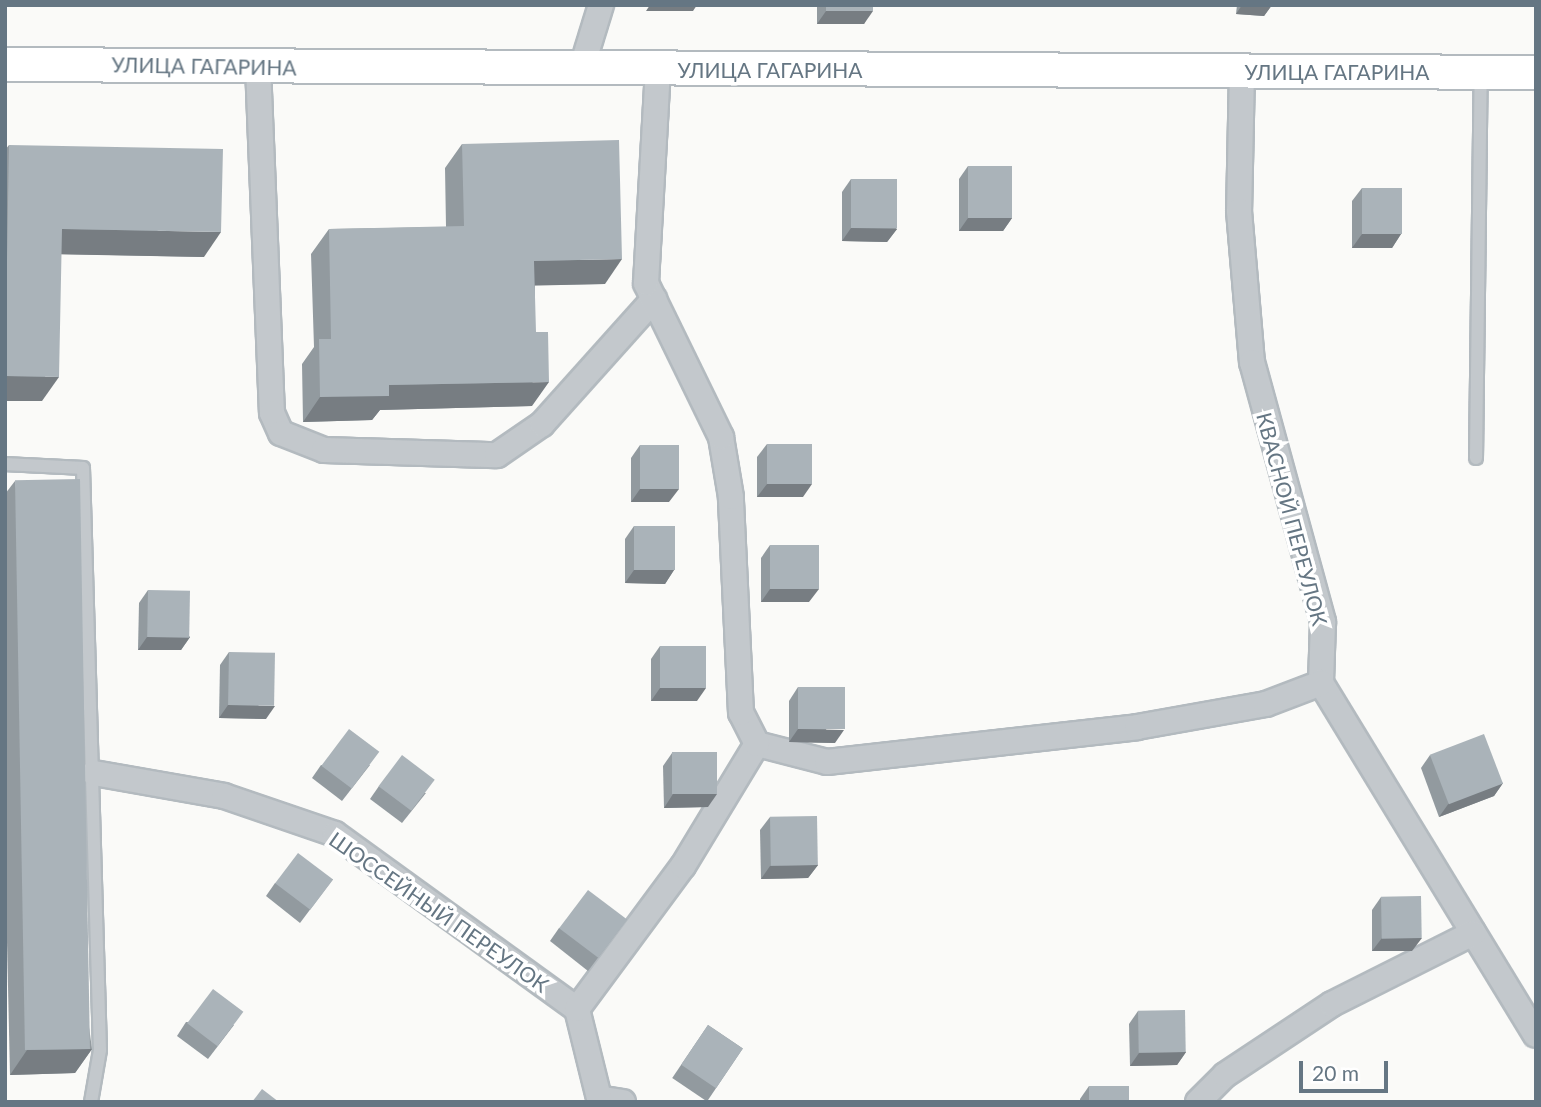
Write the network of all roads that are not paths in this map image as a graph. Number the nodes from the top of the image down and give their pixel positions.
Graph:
1 (601, 5) edge
2 (5, 64) edge
3 (258, 66) junction
4 (581, 70) junction
5 (658, 70) junction
6 (1242, 71) junction
7 (1481, 72) junction
8 (1536, 72) edge
9 (654, 299) junction
10 (1476, 458) dead end
11 (5, 464) edge
12 (1321, 683) junction
13 (757, 744) junction
14 (94, 773) junction
15 (1474, 933) junction
16 (577, 1009) junction
17 (1536, 1035) edge
18 (91, 1102) edge
19 (624, 1102) edge
20 (1198, 1102) edge

1 - 4 street
2 - 3 street, УЛИЦА ГАГАРИНА
3 - 4 street, УЛИЦА ГАГАРИНА
3 - 9 street
4 - 5 street, УЛИЦА ГАГАРИНА
5 - 6 street, УЛИЦА ГАГАРИНА
5 - 9 street
6 - 7 street, УЛИЦА ГАГАРИНА
6 - 12 street, КВАСНОЙ ПЕРЕУЛОК
7 - 8 street, УЛИЦА ГАГАРИНА
7 - 10 lane
9 - 13 street
11 - 14 lane
12 - 13 street
12 - 15 street
13 - 16 street
14 - 16 street, ШОССЕЙНЫЙ ПЕРЕУЛОК
14 - 18 lane
15 - 17 street
15 - 20 street
16 - 19 street

